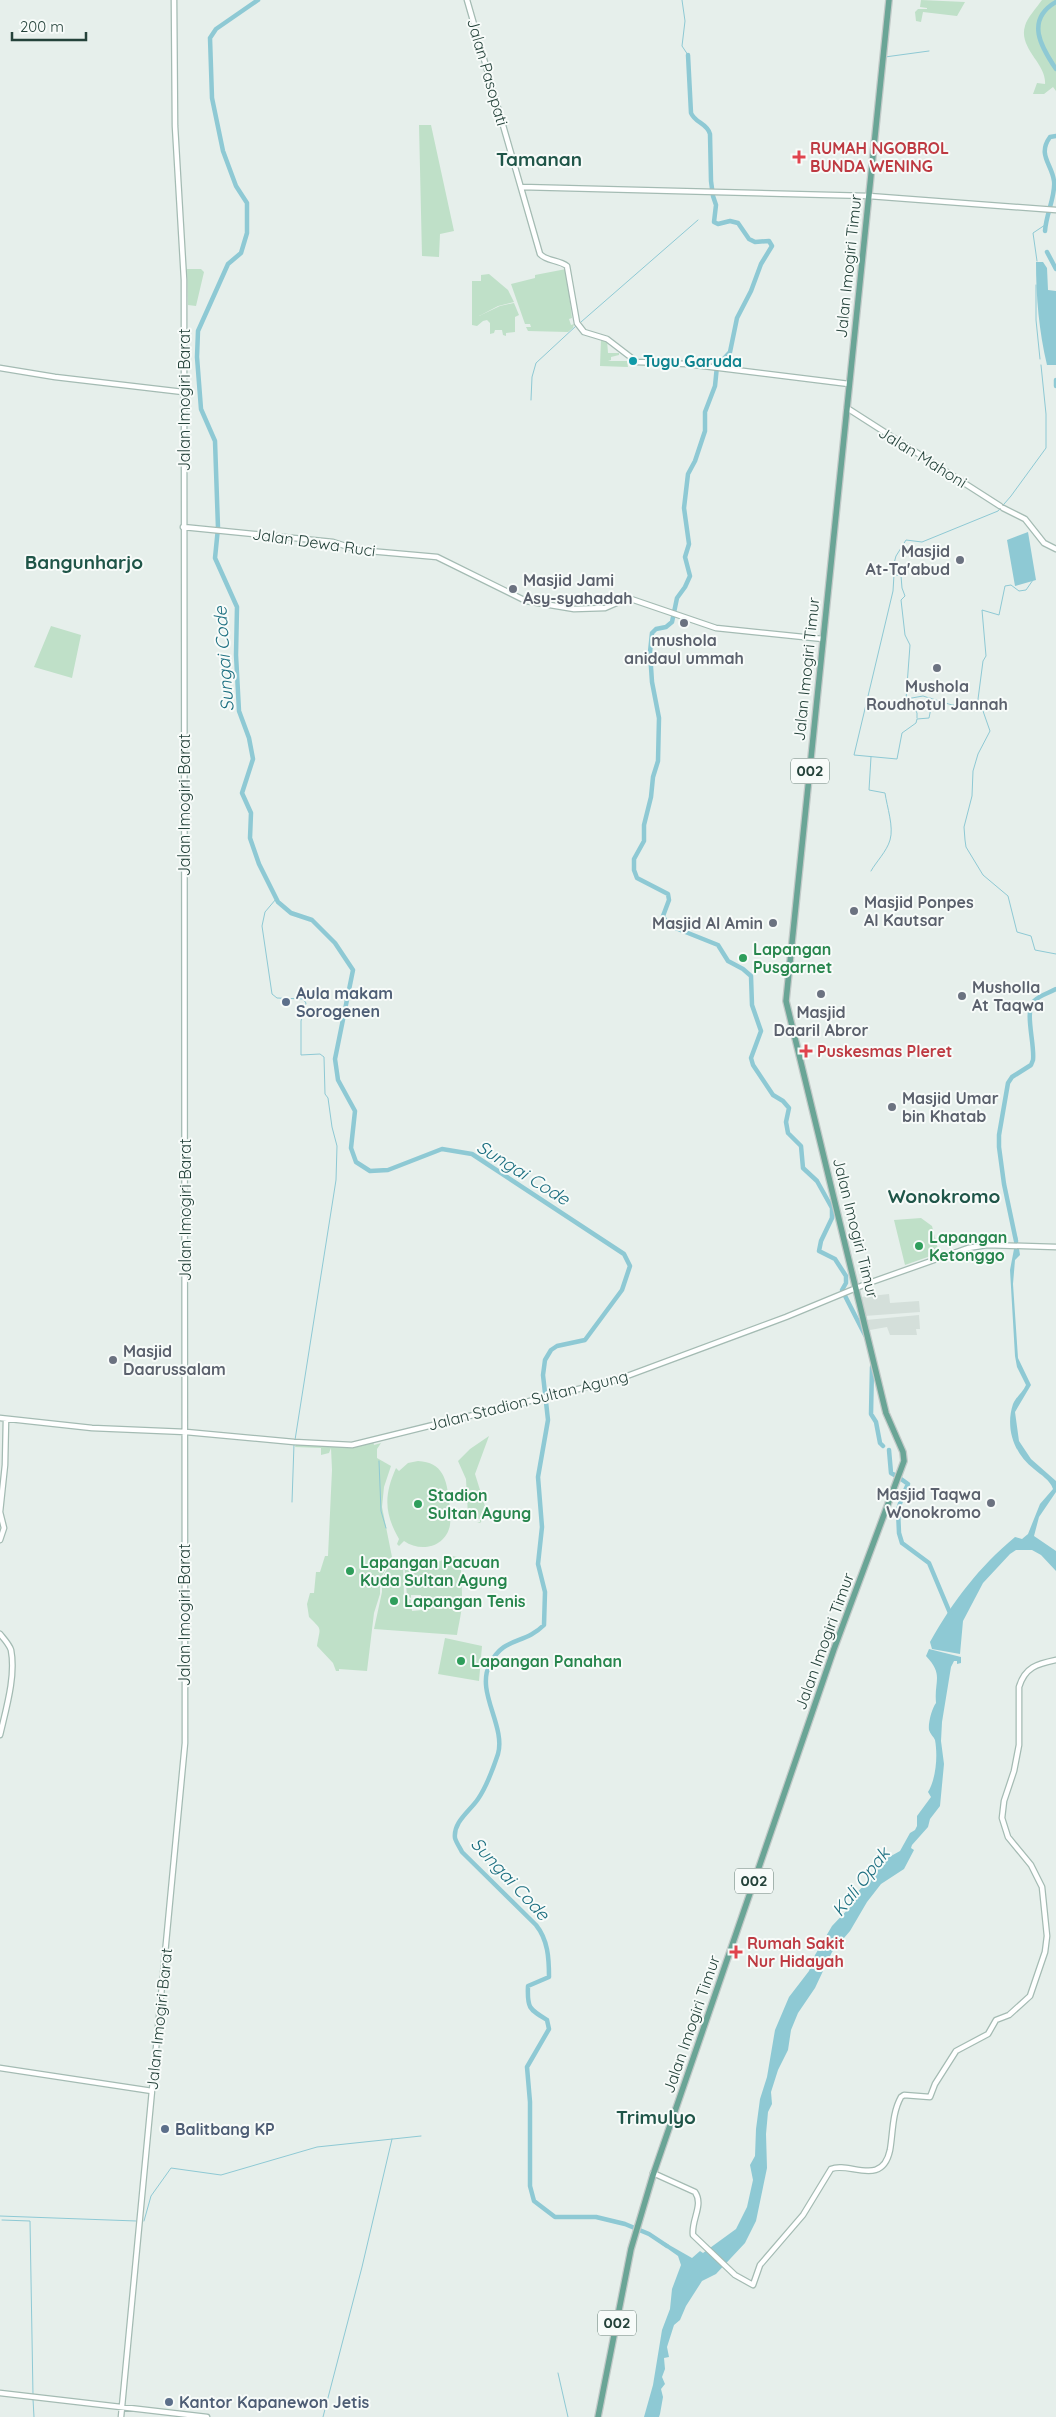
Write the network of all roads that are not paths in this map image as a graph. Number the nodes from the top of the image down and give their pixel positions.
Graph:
1 (174, 0) edge
2 (467, 0) edge
3 (889, 0) edge
4 (521, 187) junction
5 (869, 196) junction
6 (1053, 210) edge
7 (0, 368) edge
8 (849, 384) junction
9 (183, 392) junction
10 (847, 408) junction
11 (183, 527) junction
12 (1056, 549) edge
13 (823, 639) junction
14 (1056, 1248) edge
15 (857, 1288) junction
16 (3, 1418) edge
17 (186, 1432) junction
18 (0, 1540) edge
19 (0, 1634) edge
20 (1056, 1660) edge
21 (0, 1735) edge
22 (0, 2068) edge
23 (152, 2091) junction
24 (653, 2173) junction
25 (0, 2393) edge
26 (122, 2407) junction
27 (121, 2417) edge
28 (207, 2417) edge
29 (598, 2417) edge

1 - 9 main road, Jalan Imogiri Barat
2 - 4 main road, Jalan Pasopati
3 - 5 main road, Jalan Imogiri Timur / 002
4 - 5 main road
4 - 8 main road, Jalan Pasopati
5 - 6 main road
5 - 8 main road, Jalan Imogiri Timur / 002
7 - 9 main road
8 - 10 main road, Jalan Imogiri Timur / 002
9 - 11 main road, Jalan Imogiri Barat
10 - 12 main road, Jalan Mahoni
10 - 13 main road, Jalan Imogiri Timur / 002
11 - 13 main road, Jalan Dewa Ruci
11 - 17 main road, Jalan Imogiri Barat
13 - 15 main road, Jalan Imogiri Timur / 002
14 - 15 main road, Jalan Stadion Sultan Agung
15 - 17 main road, Jalan Stadion Sultan Agung
15 - 24 main road, Jalan Imogiri Timur / 002
16 - 17 main road, Jalan Stadion Sultan Agung
16 - 18 main road
17 - 23 main road, Jalan Imogiri Barat
19 - 21 main road
20 - 24 main road
22 - 23 main road
23 - 26 main road, Jalan Imogiri Barat
24 - 29 main road, Jalan Imogiri Timur / 002
25 - 26 main road
26 - 27 main road, Jalan Imogiri Barat
26 - 28 main road

